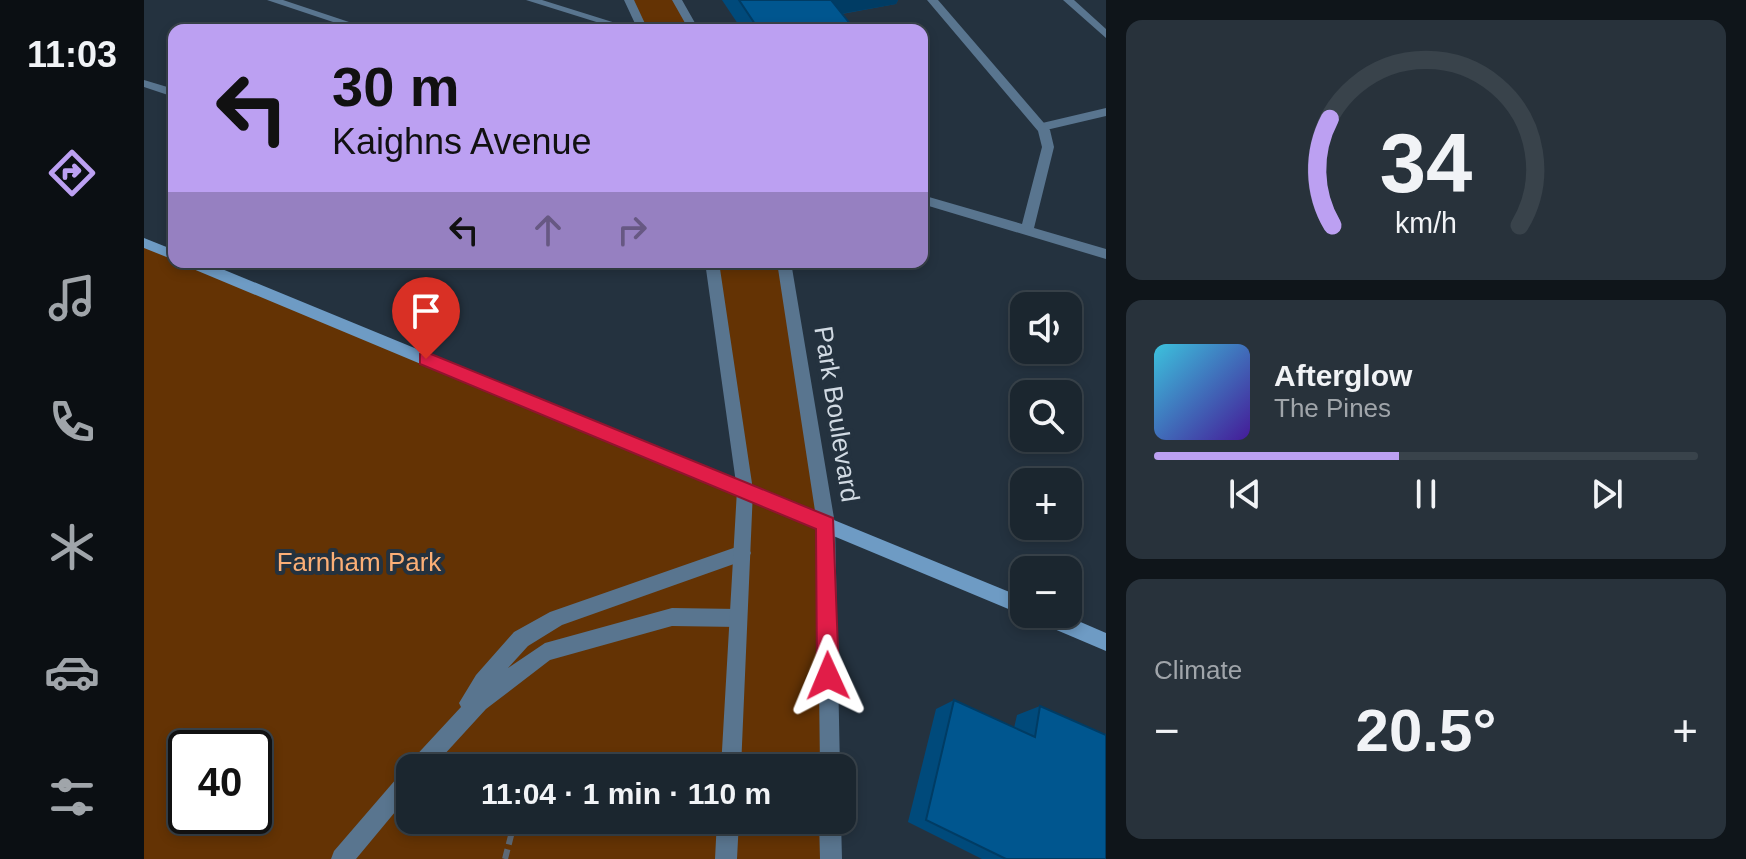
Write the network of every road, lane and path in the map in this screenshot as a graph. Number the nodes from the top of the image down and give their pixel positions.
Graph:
1 (272, 0) edge
2 (531, 0) edge
3 (629, 0) edge
4 (677, 0) edge
5 (932, 0) edge
6 (1068, 0) edge
7 (349, 24) edge
8 (613, 24) edge
9 (640, 24) edge
10 (691, 24) edge
11 (1106, 35) edge
12 (144, 83) edge
13 (168, 91) edge
14 (1106, 112) edge
15 (1042, 127) junction
16 (928, 201) edge
17 (1027, 230) junction
18 (144, 243) edge
19 (168, 253) edge
20 (1106, 254) edge
21 (206, 268) edge
22 (713, 268) edge
23 (785, 268) edge
24 (745, 490) junction
25 (826, 524) junction
26 (742, 553) junction
27 (1010, 601) edge
28 (738, 618) junction
29 (1073, 628) edge
30 (1106, 642) edge
31 (458, 721) junction
32 (430, 754) edge
33 (732, 754) edge
34 (830, 754) edge
35 (396, 795) edge
36 (511, 834) edge
37 (727, 834) edge
38 (831, 834) edge
39 (834, 858) edge
40 (342, 859) edge
41 (505, 859) edge
42 (726, 859) edge

1 - 7 street
2 - 8 street
3 - 9 street
4 - 10 street
5 - 15 street
6 - 11 street
12 - 13 street
14 - 15 street
15 - 17 street
16 - 17 street
17 - 20 street
18 - 19 main road
21 - 24 main road
22 - 24 street
23 - 25 street, Park Boulevard
24 - 25 main road
24 - 26 street
25 - 27 main road
25 - 34 street, Park Boulevard
26 - 28 street
26 - 31 street
28 - 31 street
28 - 33 street
29 - 30 main road
31 - 32 street
35 - 40 street
36 - 41 path
37 - 42 street
38 - 39 street

